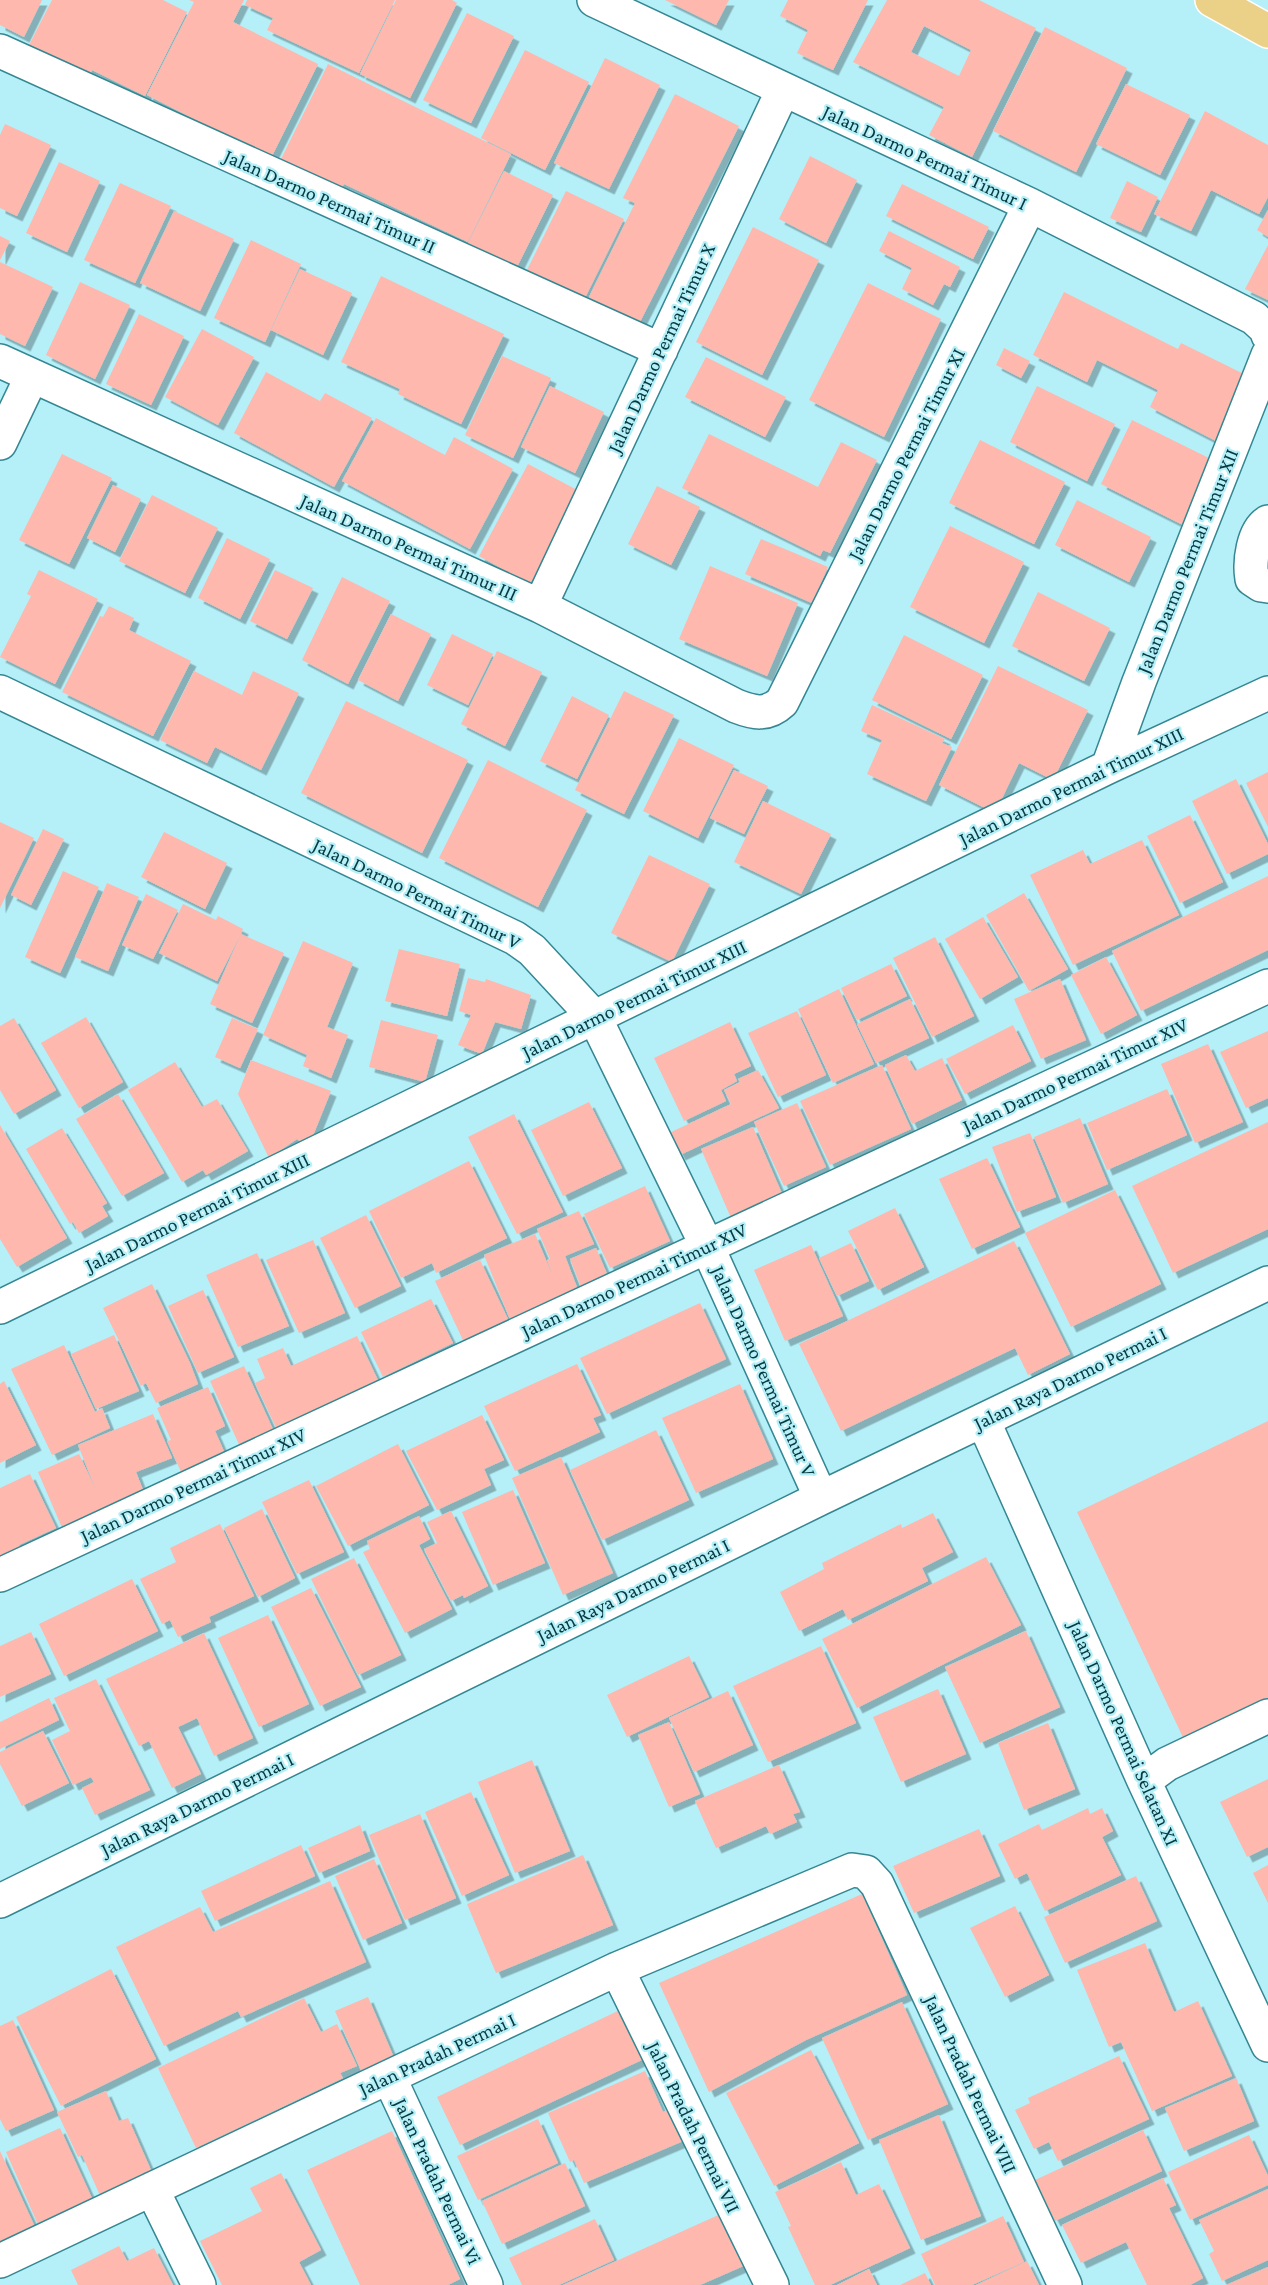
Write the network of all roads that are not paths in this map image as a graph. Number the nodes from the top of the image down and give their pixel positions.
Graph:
1 (594, 0) edge
2 (1212, 0) edge
3 (1268, 31) edge
4 (0, 51) edge
5 (783, 90) junction
6 (1030, 205) junction
7 (1261, 327) edge
8 (661, 350) junction
9 (1268, 355) edge
10 (0, 361) edge
11 (32, 376) junction
12 (0, 443) edge
13 (1268, 522) edge
14 (1268, 586) edge
15 (540, 606) junction
16 (0, 692) edge
17 (1268, 693) edge
18 (782, 702) joint
19 (1108, 767) junction
20 (1268, 986) edge
21 (596, 1018) junction
22 (707, 1246) junction
23 (1268, 1284) edge
24 (0, 1307) edge
25 (983, 1420) junction
26 (821, 1498) junction
27 (0, 1575) edge
28 (1268, 1716) edge
29 (1144, 1781) junction
30 (877, 1884) joint
31 (0, 1901) edge
32 (617, 1969) junction
33 (1268, 2044) edge
34 (389, 2077) junction
35 (153, 2189) junction
36 (0, 2261) edge
37 (199, 2285) edge
38 (486, 2285) edge
39 (772, 2285) edge
40 (1065, 2285) edge

1 - 5 street, Jalan Darmo Permai Timur I
2 - 3 main road
4 - 8 street, Jalan Darmo Permai Timur II
5 - 6 street, Jalan Darmo Permai Timur I
5 - 8 street, Jalan Darmo Permai Timur X
6 - 7 street, Jalan Darmo Permai Timur I
6 - 18 street, Jalan Darmo Permai Timur XI
8 - 15 street, Jalan Darmo Permai Timur X
9 - 19 street, Jalan Darmo Permai Timur XII
10 - 11 street, Jalan Darmo Permai Timur III
11 - 12 street
11 - 15 street, Jalan Darmo Permai Timur III
13 - 14 street
15 - 18 street, Jalan Darmo Permai Timur III
16 - 21 street, Jalan Darmo Permai Timur V
17 - 19 street, Jalan Darmo Permai Timur XIII
19 - 21 street, Jalan Darmo Permai Timur XIII
20 - 22 street, Jalan Darmo Permai Timur XIV
21 - 22 street, Jalan Darmo Permai Timur V
21 - 24 street, Jalan Darmo Permai Timur XIII
22 - 26 street, Jalan Darmo Permai Timur V
22 - 27 street, Jalan Darmo Permai Timur XIV
23 - 25 street, Jalan Raya Darmo Permai I
25 - 26 street, Jalan Raya Darmo Permai I
25 - 29 street, Jalan Darmo Permai Selatan XI
26 - 31 street, Jalan Raya Darmo Permai I
28 - 29 street
29 - 33 street, Jalan Darmo Permai Selatan XI
30 - 32 street, Jalan Pradah Permai I
30 - 40 street, Jalan Pradah Permai VIII
32 - 34 street, Jalan Pradah Permai I
32 - 39 street, Jalan Pradah Permai VII
34 - 35 street, Jalan Pradah Permai I
34 - 38 street, Jalan Pradah Permai Vi
35 - 36 street, Jalan Pradah Permai I
35 - 37 street

